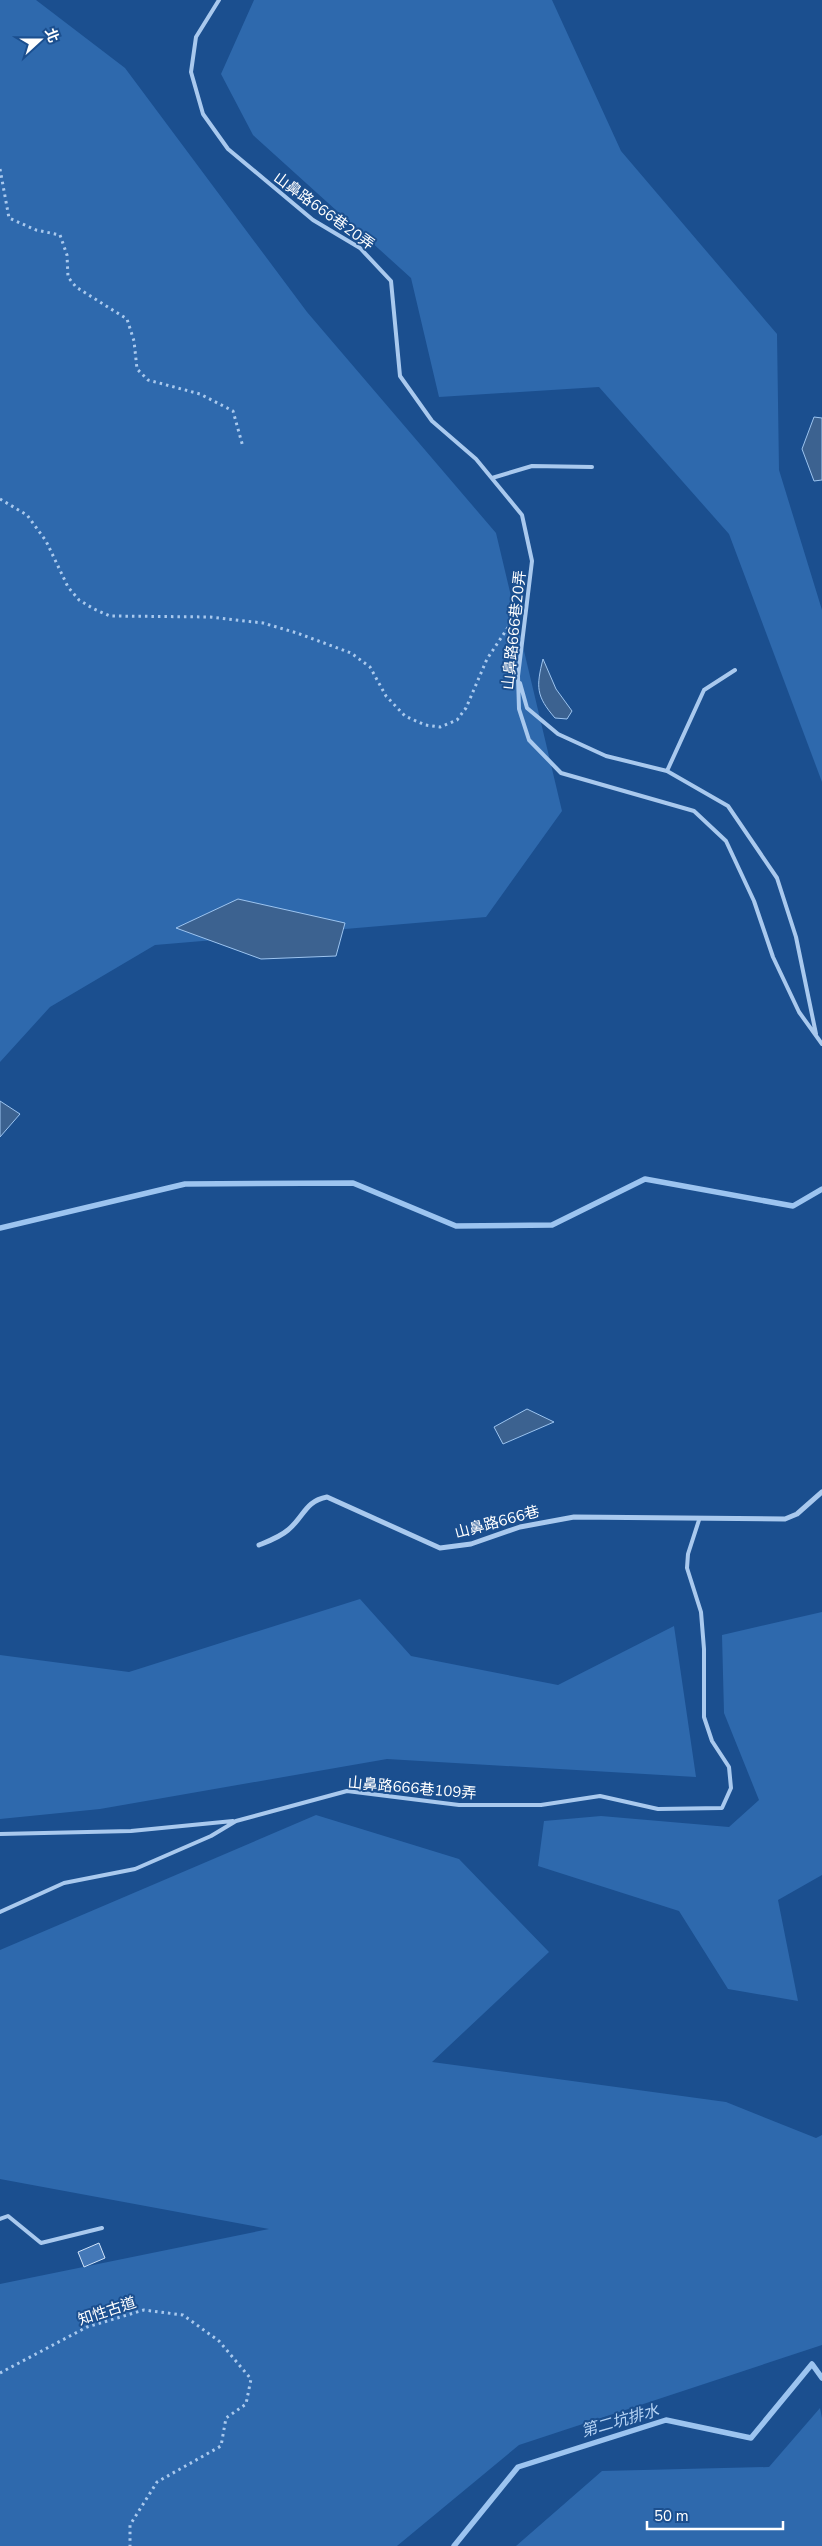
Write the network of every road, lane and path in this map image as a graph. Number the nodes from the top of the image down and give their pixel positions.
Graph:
1 (219, 0) edge
2 (0, 169) edge
3 (243, 447) dead end
4 (592, 468) dead end
5 (492, 478) junction
6 (0, 499) edge
7 (527, 606) junction
8 (734, 670) dead end
9 (518, 676) junction
10 (667, 771) junction
11 (816, 1037) junction
12 (822, 1044) edge
13 (822, 1492) edge
14 (699, 1520) junction
15 (259, 1545) dead end
16 (236, 1821) junction
17 (0, 1834) edge
18 (0, 1912) edge
19 (0, 2219) edge
20 (102, 2228) dead end
21 (0, 2373) edge
22 (130, 2546) edge

1 - 5 lane, 山鼻路666巷20弄
2 - 3 path
4 - 5 lane
5 - 7 lane, 山鼻路666巷20弄
6 - 7 path
7 - 9 lane, 山鼻路666巷20弄
8 - 10 lane
9 - 10 lane
9 - 11 lane, 山鼻路666巷20弄
10 - 11 lane
11 - 12 lane, 山鼻路666巷20弄
13 - 14 street, 山鼻路666巷
14 - 15 street, 山鼻路666巷
14 - 16 lane, 山鼻路666巷109弄
16 - 17 lane
16 - 18 lane, 山鼻路666巷109弄
19 - 20 lane
21 - 22 path, 知性古道

